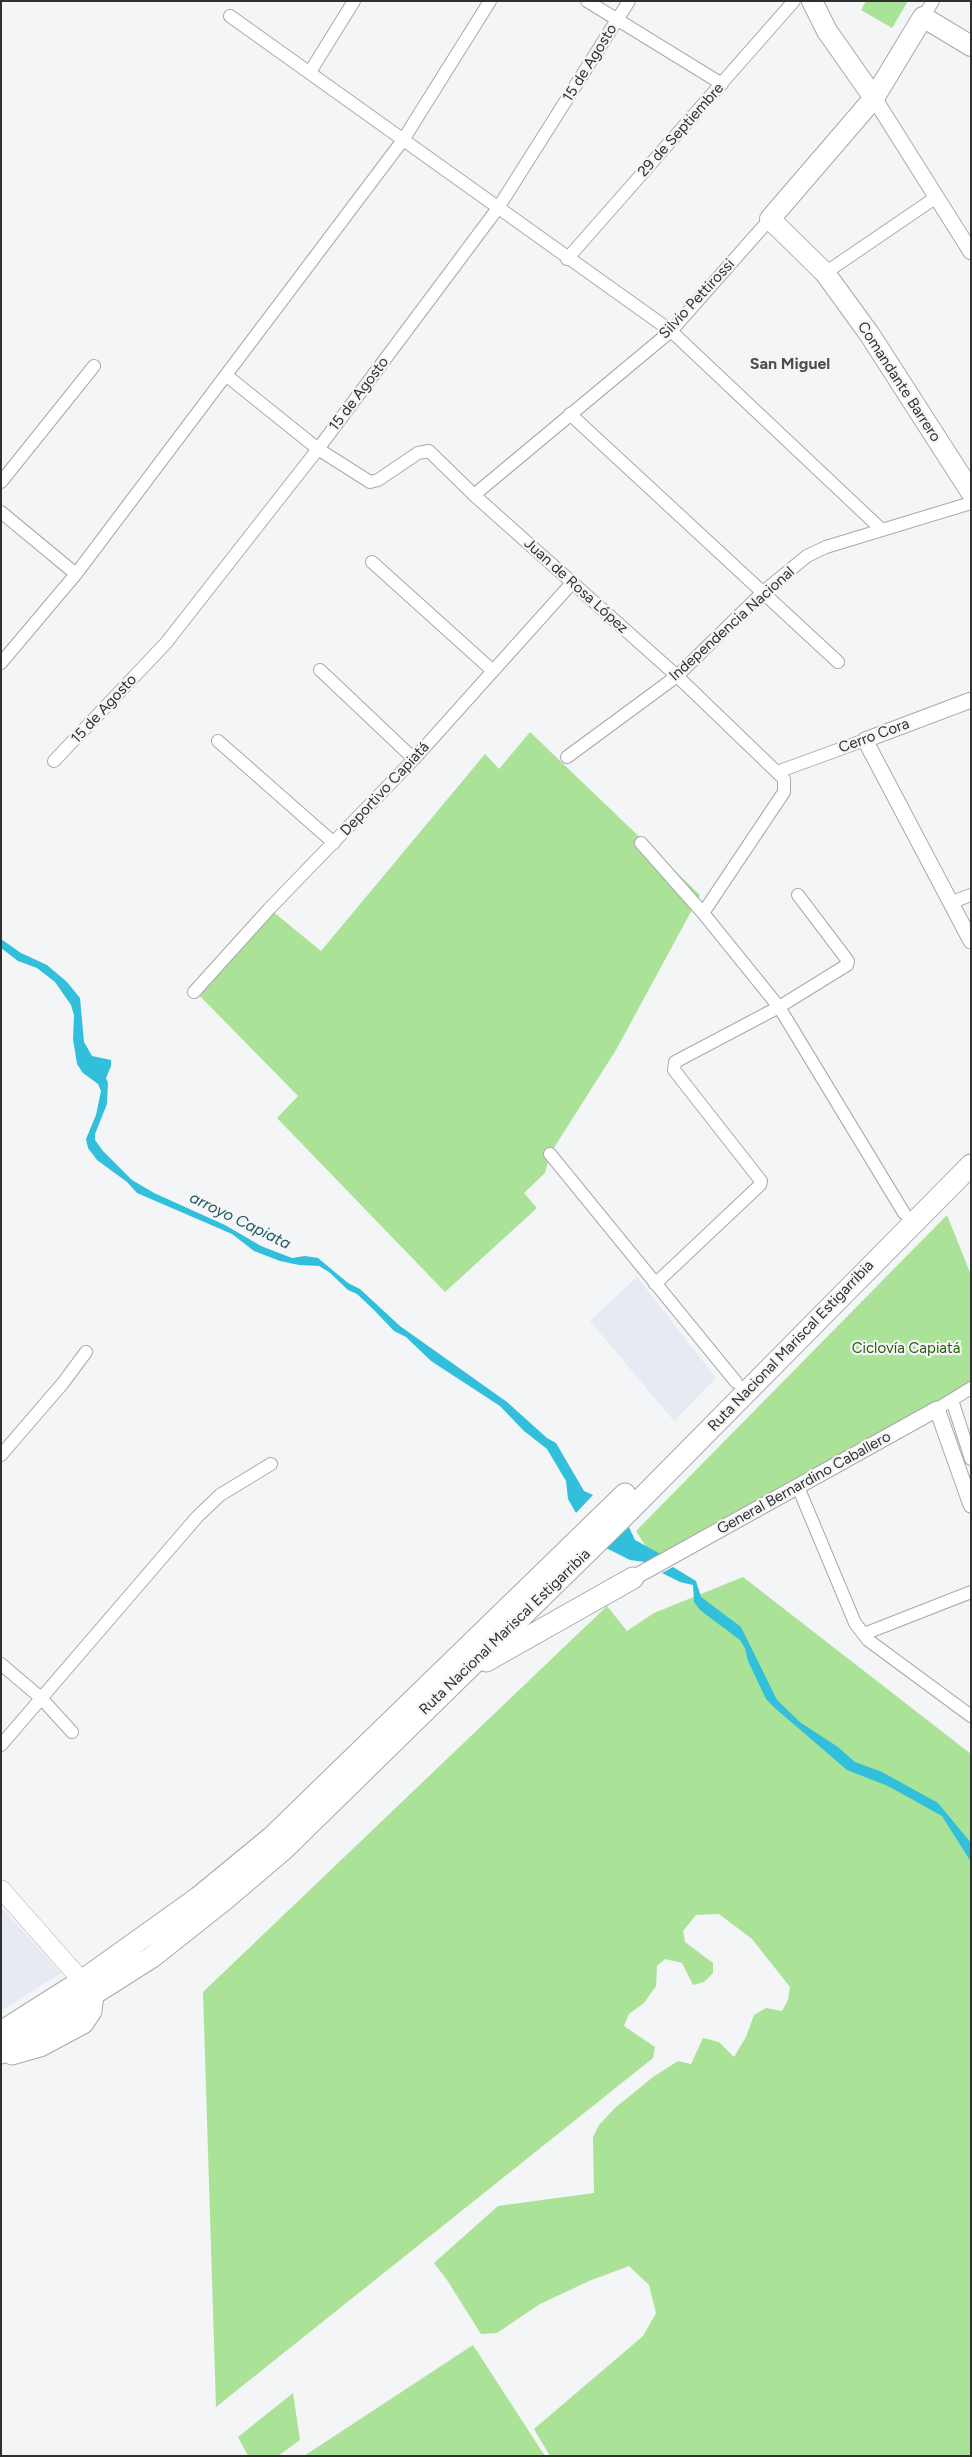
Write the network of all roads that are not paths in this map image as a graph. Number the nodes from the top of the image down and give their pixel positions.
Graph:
1 (354, 1) edge
2 (490, 1) edge
3 (586, 1) edge
4 (629, 1) edge
5 (794, 1) edge
6 (798, 1) edge
7 (812, 1) edge
8 (928, 9) edge
9 (230, 16) dead end
10 (617, 20) junction
11 (827, 31) junction
12 (971, 46) edge
13 (310, 72) junction
14 (722, 84) junction
15 (874, 98) junction
16 (403, 140) junction
17 (935, 198) junction
18 (498, 208) junction
19 (770, 219) junction
20 (971, 252) edge
21 (567, 258) junction
22 (825, 274) junction
23 (670, 331) junction
24 (94, 366) dead end
25 (227, 376) junction
26 (570, 414) junction
27 (318, 449) junction
28 (1, 482) edge
29 (971, 492) edge
30 (474, 495) junction
31 (971, 503) edge
32 (1, 512) edge
33 (882, 530) junction
34 (372, 562) dead end
35 (76, 574) junction
36 (572, 582) junction
37 (763, 592) junction
38 (838, 662) dead end
39 (1, 663) edge
40 (320, 670) dead end
41 (493, 671) junction
42 (677, 676) junction
43 (971, 700) edge
44 (865, 740) junction
45 (218, 741) dead end
46 (567, 757) dead end
47 (414, 759) junction
48 (54, 761) dead end
49 (776, 772) junction
50 (334, 843) junction
51 (641, 843) dead end
52 (798, 895) dead end
53 (971, 895) edge
54 (952, 902) junction
55 (703, 913) junction
56 (971, 941) edge
57 (194, 992) dead end
58 (779, 1007) junction
59 (971, 1150) edge
60 (550, 1154) dead end
61 (971, 1165) edge
62 (904, 1213) junction
63 (656, 1284) junction
64 (86, 1352) dead end
65 (736, 1382) junction
66 (971, 1388) edge
67 (952, 1400) junction
68 (937, 1409) junction
69 (1, 1455) edge
70 (970, 1457) edge
71 (271, 1464) dead end
72 (798, 1487) junction
73 (971, 1505) edge
74 (621, 1509) junction
75 (586, 1543) junction
76 (633, 1578) joint
77 (971, 1592) edge
78 (864, 1634) junction
79 (1, 1664) edge
80 (455, 1682) junction
81 (41, 1698) junction
82 (971, 1716) edge
83 (72, 1732) dead end
84 (1, 1745) edge
85 (1, 1889) edge
86 (88, 1987) junction
87 (1, 2032) edge
88 (1, 2055) edge

1 - 13 street
2 - 16 street
3 - 10 street
4 - 10 street, 15 de Agosto
5 - 14 street, 29 de Septiembre
6 - 11 main road
7 - 11 main road
8 - 12 main road
8 - 15 main road, Silvio Pettirossi
9 - 13 street
10 - 14 street
10 - 18 street, 15 de Agosto
11 - 15 main road
13 - 16 street
14 - 21 street, 29 de Septiembre
15 - 17 street
15 - 19 main road, Silvio Pettirossi
16 - 18 street
16 - 25 street
17 - 20 street
17 - 22 street
18 - 21 street
18 - 27 street, 15 de Agosto
19 - 22 main road, Comandante Barrero
19 - 23 street, Silvio Pettirossi
21 - 23 street
22 - 29 main road, Comandante Barrero
23 - 26 street, Silvio Pettirossi
23 - 33 street
24 - 28 street
25 - 27 street
25 - 35 street
26 - 30 street, Silvio Pettirossi
26 - 37 street
27 - 30 street, Juan de Rosa López
27 - 48 street, 15 de Agosto
30 - 36 street, Juan de Rosa López
31 - 33 street, Independencia Nacional
32 - 35 street
33 - 37 street, Independencia Nacional
34 - 41 street
35 - 39 street
36 - 41 street, Deportivo Capiatá
36 - 42 street, Juan de Rosa López
37 - 38 street
37 - 42 street, Independencia Nacional
40 - 47 street
41 - 47 street, Deportivo Capiatá
42 - 46 street, Independencia Nacional
42 - 49 street, Juan de Rosa López
43 - 44 street, Cerro Cora
44 - 49 street, Cerro Cora
44 - 54 street
45 - 50 street
47 - 50 street, Deportivo Capiatá
49 - 55 street
50 - 57 street, Deportivo Capiatá
51 - 55 street
52 - 58 street
53 - 54 street
54 - 56 street
55 - 58 street
58 - 62 street
58 - 63 street
59 - 62 highway, Ruta Nacional Mariscal Estigarribia
60 - 63 street
61 - 74 highway, Ruta Nacional Mariscal Estigarribia
62 - 65 highway, Ruta Nacional Mariscal Estigarribia
63 - 65 street
64 - 69 street
65 - 74 highway, Ruta Nacional Mariscal Estigarribia
66 - 67 street
67 - 68 street
67 - 70 street
68 - 72 street, General Bernardino Caballero
68 - 73 street
71 - 81 street
72 - 76 street, General Bernardino Caballero
72 - 78 street
74 - 75 highway, Ruta Nacional Mariscal Estigarribia
75 - 80 highway, Ruta Nacional Mariscal Estigarribia
75 - 86 highway, Ruta Nacional Mariscal Estigarribia
76 - 80 highway
77 - 78 street
78 - 82 street
79 - 81 street
80 - 86 highway, Ruta Nacional Mariscal Estigarribia
81 - 83 street
81 - 84 street
85 - 86 main road
86 - 87 highway, Ruta Nacional Mariscal Estigarribia
86 - 88 highway, Ruta Nacional Mariscal Estigarribia

